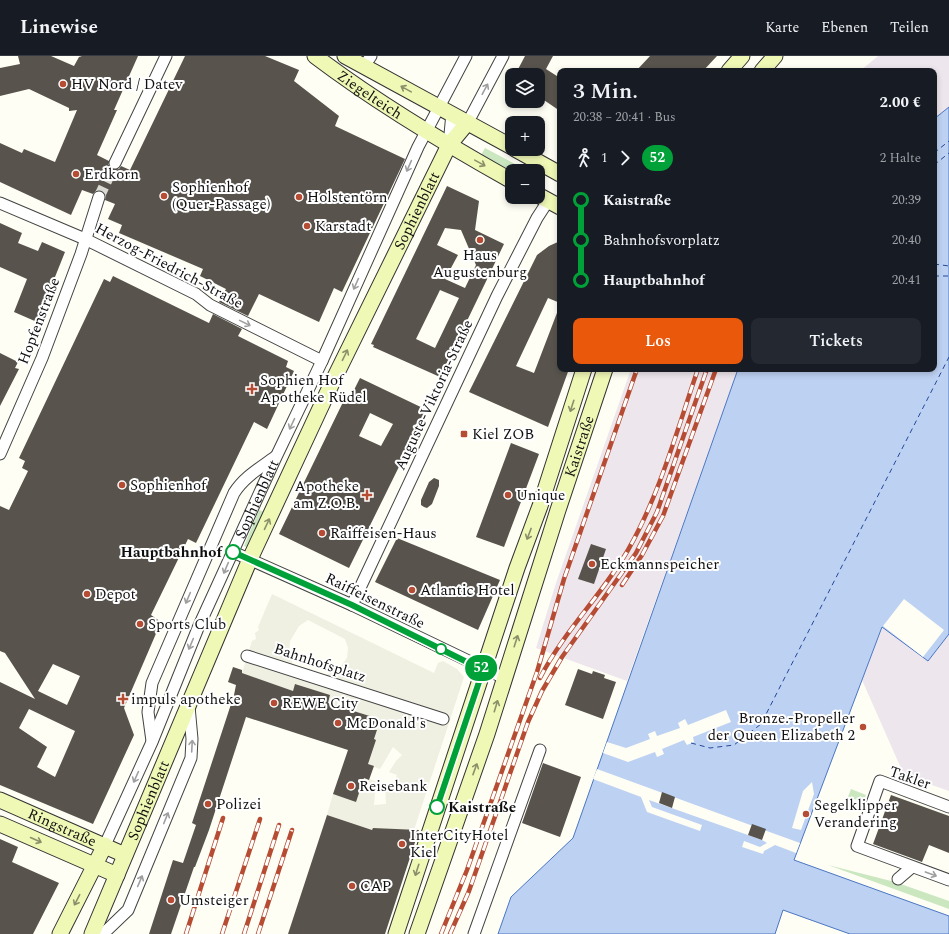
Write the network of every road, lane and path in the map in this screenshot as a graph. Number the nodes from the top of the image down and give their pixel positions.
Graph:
1 (166, 56) edge
2 (315, 56) edge
3 (345, 56) edge
4 (466, 56) edge
5 (503, 56) edge
6 (742, 56) edge
7 (775, 56) edge
8 (367, 61) edge
9 (732, 68) edge
10 (765, 68) edge
11 (446, 110) junction
12 (468, 122) junction
13 (427, 131) junction
14 (505, 143) edge
15 (449, 145) junction
16 (528, 156) edge
17 (115, 163) tunnel mouth
18 (557, 172) edge
19 (505, 177) edge
20 (99, 197) tunnel mouth
21 (549, 201) edge
22 (0, 203) edge
23 (85, 239) junction
24 (322, 361) junction
25 (583, 372) edge
26 (604, 372) edge
27 (0, 454) edge
28 (276, 457) junction
29 (233, 552) junction
30 (250, 559) junction
31 (352, 605) junction
32 (248, 656) dead end
33 (483, 670) junction
34 (504, 678) junction
35 (189, 702) junction
36 (443, 720) dead end
37 (152, 742) junction
38 (540, 750) dead end
39 (0, 800) edge
40 (949, 807) edge
41 (0, 824) edge
42 (105, 845) junction
43 (125, 854) junction
44 (95, 866) junction
45 (912, 867) junction
46 (117, 876) junction
47 (898, 879) dead end
48 (949, 880) edge
49 (60, 934) edge
50 (92, 934) edge
51 (103, 934) edge
52 (396, 934) edge
53 (417, 934) edge
54 (474, 934) edge

1 - 17 street
2 - 13 main road, Ziegelteich
3 - 8 main road, Ziegelteich
4 - 11 street, Sophienblatt
12 -> 5 street
6 - 9 main road
7 - 10 main road
11 -> 8 main road, Ziegelteich
11 - 12 main road, Ziegelteich
11 - 13 street, Sophienblatt
11 - 15 street
12 - 14 main road, Ziegelteich
12 - 15 main road, Sophienblatt
13 - 15 main road, Ziegelteich
13 -> 24 street, Sophienblatt
15 -> 19 main road, Ziegelteich
30 -> 15 main road, Sophienblatt
16 - 18 main road
20 - 23 street, Hopfenstraße
21 - 31 street, Auguste-Viktoria-Straße
22 - 23 street, Herzog-Friedrich-Straße
23 -> 24 street, Herzog-Friedrich-Straße
23 - 27 street, Hopfenstraße
24 -> 28 street, Sophienblatt
25 -> 33 main road, Kaistraße
34 -> 26 main road, Kaistraße
28 - 29 street, Sophienblatt
28 -> 37 street
29 - 30 street, Raiffeisenstraße
29 -> 37 street, Sophienblatt
30 - 31 street, Raiffeisenstraße
30 - 35 main road, Sophienblatt
31 - 33 street, Raiffeisenstraße
32 - 36 street, Bahnhofsplatz
33 - 34 street, Raiffeisenstraße
33 -> 52 main road, Kaistraße
53 -> 34 main road, Kaistraße
35 - 43 main road, Sophienblatt
51 -> 35 street
37 -> 42 street, Sophienblatt
38 - 54 street
39 - 42 main road, Ringstraße
40 - 45 street, Takler
41 -> 44 main road, Ringstraße
42 - 43 main road, Ringstraße
42 - 44 main road, Sophienblatt
43 - 46 main road, Sophienblatt
44 - 46 main road, Ringstraße
44 -> 49 main road, Sophienblatt
45 - 47 street
45 -> 48 street
46 - 50 main road, Sophienblatt

